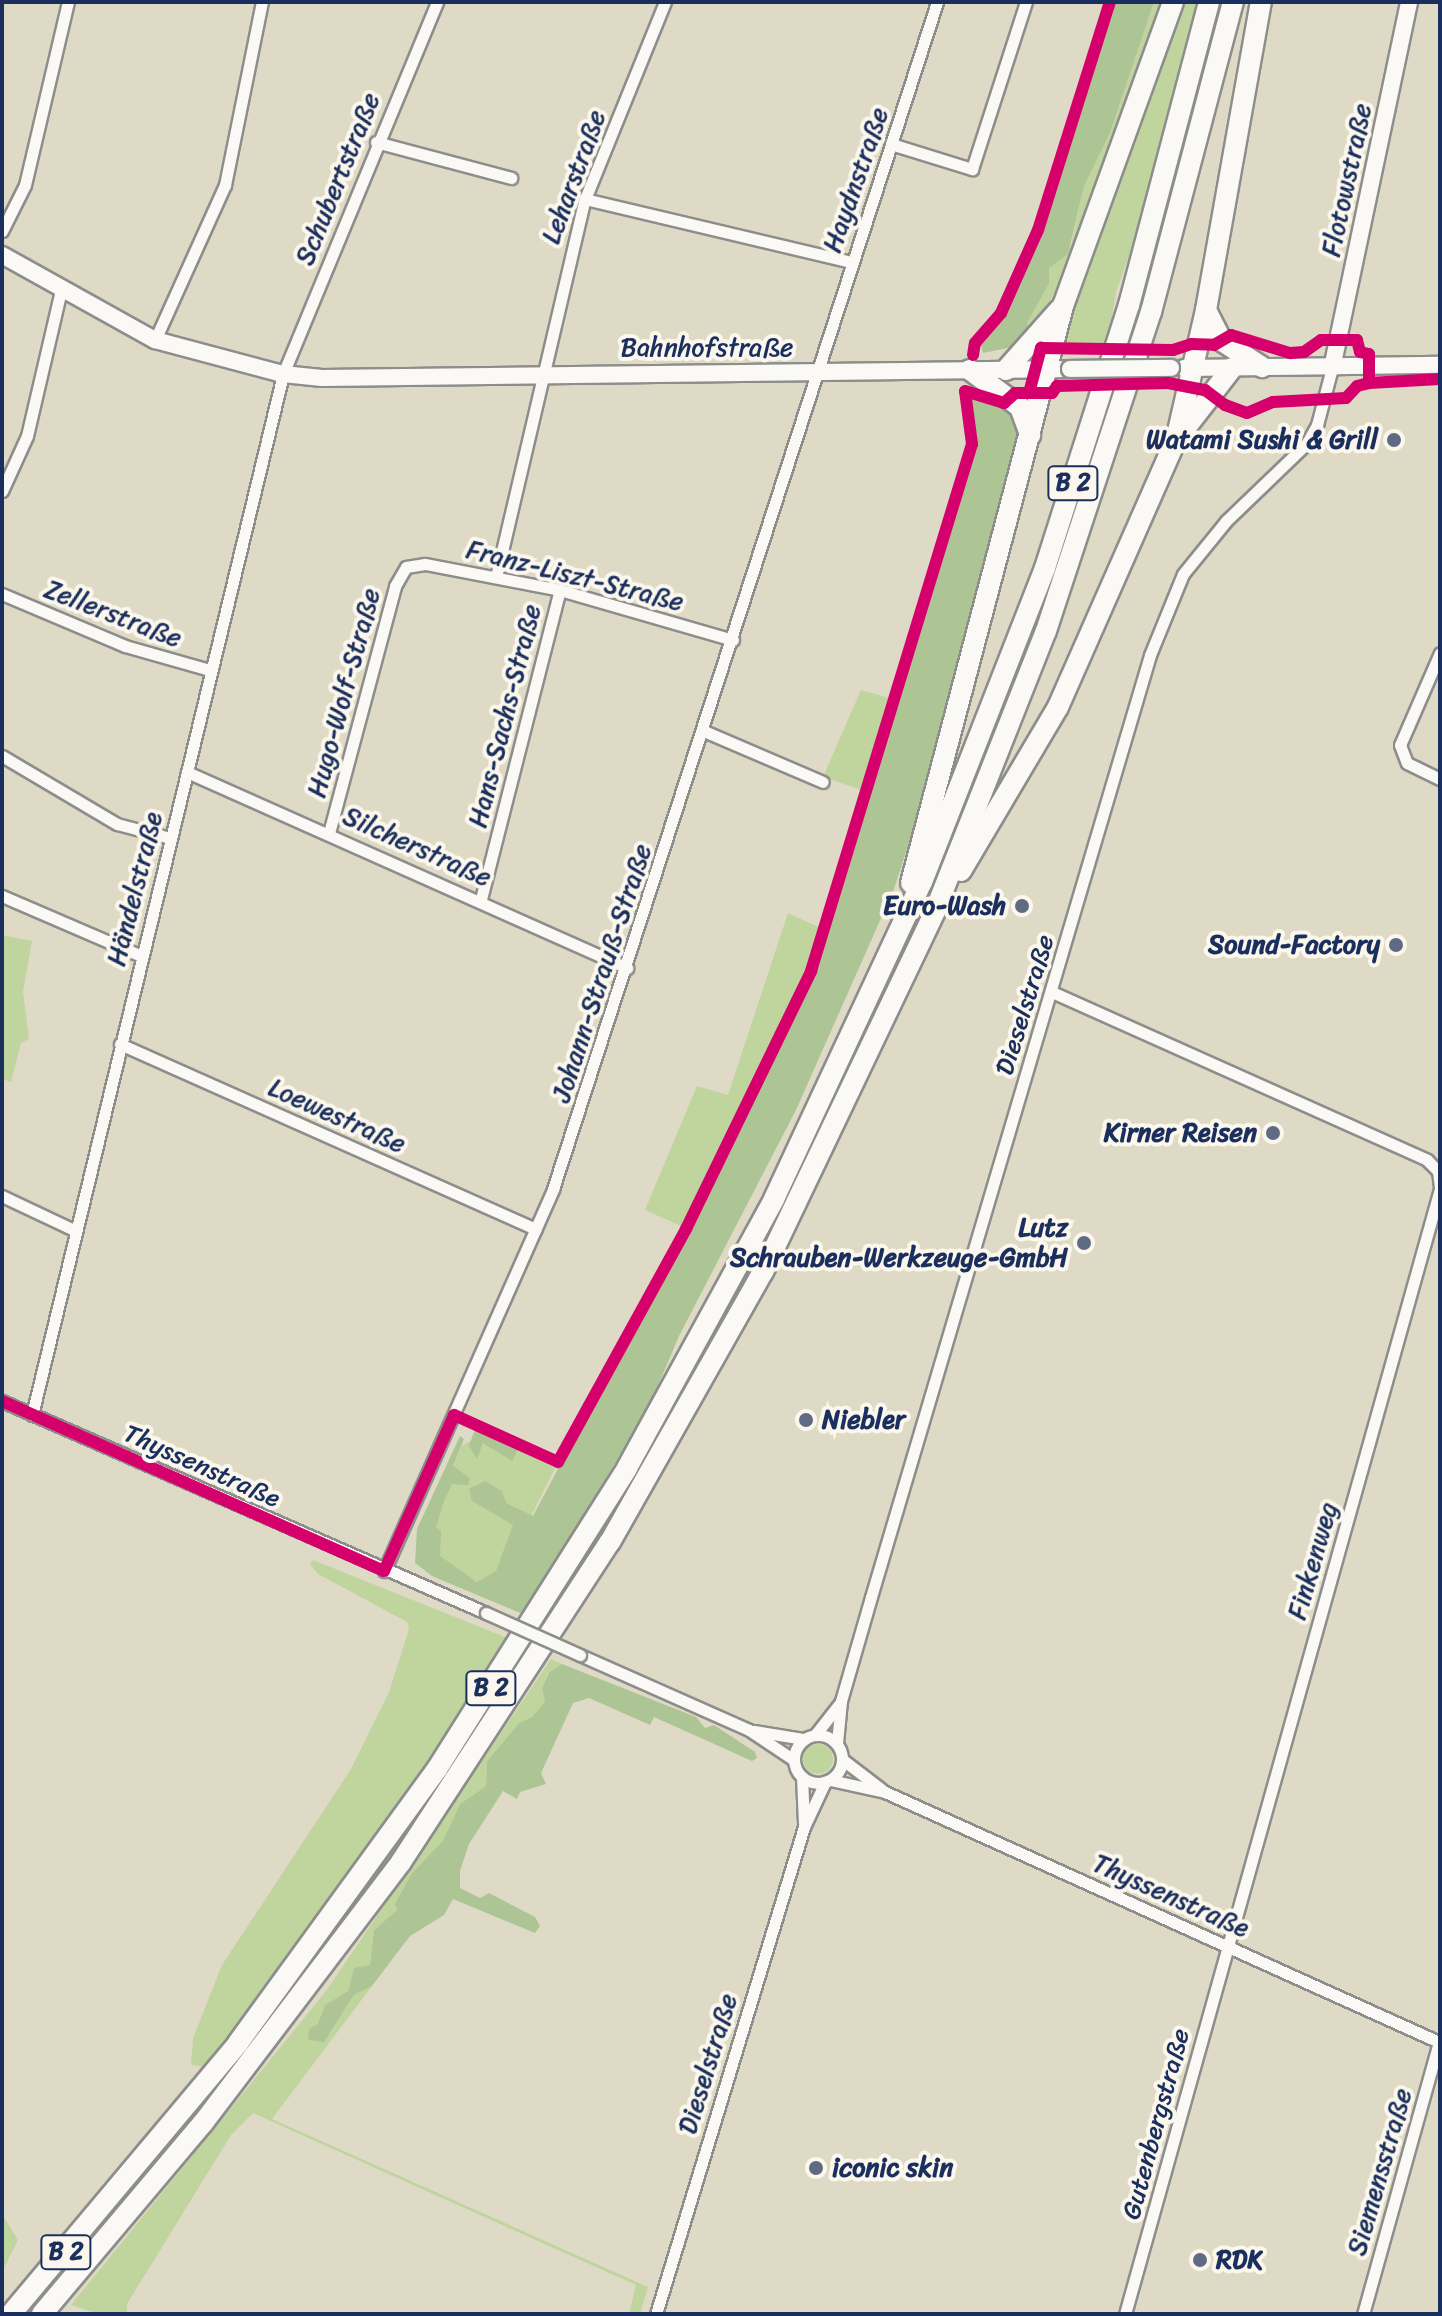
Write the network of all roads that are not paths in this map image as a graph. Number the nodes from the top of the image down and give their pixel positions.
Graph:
1 (68, 2) edge
2 (262, 2) edge
3 (437, 2) edge
4 (665, 2) edge
5 (937, 2) edge
6 (1026, 2) edge
7 (1173, 2) edge
8 (1209, 2) edge
9 (1233, 2) edge
10 (1261, 2) edge
11 (1409, 2) edge
12 (376, 142) junction
13 (891, 144) junction
14 (511, 178) dead end
15 (585, 199) junction
16 (2, 231) edge
17 (2, 255) edge
18 (851, 262) junction
19 (61, 290) junction
20 (1063, 306) junction
21 (1206, 310) junction
22 (155, 340) junction
23 (1440, 365) edge
24 (1195, 367) junction
25 (1262, 367) junction
26 (1232, 368) junction
27 (1332, 368) junction
28 (970, 370) junction
29 (1006, 370) junction
30 (1048, 370) junction
31 (816, 371) junction
32 (546, 372) junction
33 (283, 374) junction
34 (1030, 435) junction
35 (1176, 440) junction
36 (2, 491) edge
37 (406, 567) joint
38 (496, 577) junction
39 (560, 590) junction
40 (2, 594) edge
41 (733, 640) junction
42 (1440, 653) edge
43 (210, 670) junction
44 (704, 731) junction
45 (2, 756) edge
46 (187, 772) junction
47 (1440, 779) edge
48 (823, 782) dead end
49 (329, 833) junction
50 (170, 838) junction
51 (2, 896) edge
52 (481, 899) junction
53 (935, 911) junction
54 (893, 950) junction
55 (141, 956) junction
56 (627, 968) junction
57 (1052, 992) junction
58 (120, 1044) junction
59 (1439, 1170) edge
60 (1440, 1188) edge
61 (2, 1196) edge
62 (536, 1229) junction
63 (76, 1231) junction
64 (2, 1401) edge
65 (32, 1415) junction
66 (384, 1571) junction
67 (841, 1701) junction
68 (749, 1730) junction
69 (809, 1737) junction
70 (837, 1743) junction
71 (794, 1760) junction
72 (843, 1760) junction
73 (802, 1777) junction
74 (828, 1781) junction
75 (885, 1792) junction
76 (804, 1827) junction
77 (1228, 1946) junction
78 (1439, 2042) edge
79 (66, 2287) junction
80 (11, 2314) edge
81 (42, 2314) edge
82 (51, 2314) edge
83 (656, 2314) edge
84 (1125, 2314) edge
85 (1363, 2314) edge

1 - 16 street
2 - 22 street
3 - 12 street, Schubertstraße
4 - 15 street, Leharstraße
5 - 13 street, Haydnstraße
6 - 13 street
7 - 20 highway
8 - 54 highway, B 2
9 - 53 highway, B 2
10 - 21 highway
11 - 27 main road, Flotowstraße
12 - 14 street
12 - 33 street, Schubertstraße
13 - 18 street, Haydnstraße
15 - 18 street
15 - 32 street, Leharstraße
17 - 19 main road, Bahnhofstraße
18 - 31 street, Haydnstraße
19 - 22 main road, Bahnhofstraße
19 - 36 street
20 - 29 highway
20 - 30 highway
21 - 24 highway
21 - 25 highway
22 - 33 main road, Bahnhofstraße
23 - 27 main road, Bahnhofstraße
24 - 26 main road, Bahnhofstraße
24 - 30 main road, Bahnhofstraße, bridge
24 - 35 highway
25 - 26 main road, Bahnhofstraße
25 - 27 main road, Bahnhofstraße
26 - 35 highway
27 - 57 street, Dieselstraße
28 - 29 main road, Bahnhofstraße
28 - 31 main road, Bahnhofstraße
28 - 34 highway
29 - 30 main road, Bahnhofstraße
30 - 34 highway
31 - 32 main road, Bahnhofstraße
31 - 41 street, Johann-Strauß-Straße
32 - 33 main road, Bahnhofstraße
32 - 38 street, Leharstraße
33 - 43 street, Händelstraße
34 - 54 highway
35 - 53 highway
37 - 38 street, Franz-Liszt-Straße
37 - 49 street, Hugo-Wolf-Straße
38 - 39 street, Franz-Liszt-Straße
39 - 41 street, Franz-Liszt-Straße
39 - 52 street, Hans-Sachs-Straße
40 - 43 street, Zellerstraße
41 - 44 street, Johann-Strauß-Straße
42 - 47 street
43 - 46 street, Händelstraße
44 - 48 street
44 - 56 street, Johann-Strauß-Straße
45 - 50 street
46 - 49 street, Silcherstraße
46 - 50 street, Händelstraße
49 - 52 street, Silcherstraße
50 - 55 street, Händelstraße
51 - 55 street
52 - 56 street, Silcherstraße
53 - 79 highway, B 2
54 - 80 highway, B 2
55 - 58 street, Händelstraße
56 - 62 street, Johann-Strauß-Straße
57 - 59 street, Finkenweg
57 - 67 street, Dieselstraße
58 - 62 street, Loewestraße
58 - 63 street, Händelstraße
59 - 60 street, Finkenweg
60 - 77 street, Finkenweg
61 - 63 street
62 - 66 street, Johann-Strauß-Straße
63 - 65 street, Händelstraße
64 - 65 street, Thyssenstraße
65 - 66 street, Thyssenstraße
66 - 68 street, Thyssenstraße, bridge
67 - 69 street, Dieselstraße
67 - 70 street, Dieselstraße
68 - 69 street, Thyssenstraße
68 - 71 street, Thyssenstraße
69 - 70 street
69 - 71 street, Dieselstraße
70 - 72 street, Dieselstraße
71 - 73 street, Dieselstraße
72 - 74 street, Dieselstraße
72 - 75 street, Thyssenstraße
73 - 74 street
73 - 76 street, Dieselstraße
74 - 75 street, Thyssenstraße
74 - 76 street, Dieselstraße
75 - 77 street, Thyssenstraße
76 - 83 street, Dieselstraße
77 - 78 street, Thyssenstraße
77 - 84 street, Gutenbergstraße
78 - 85 street, Siemensstraße
79 - 81 highway, B 2
79 - 82 highway

